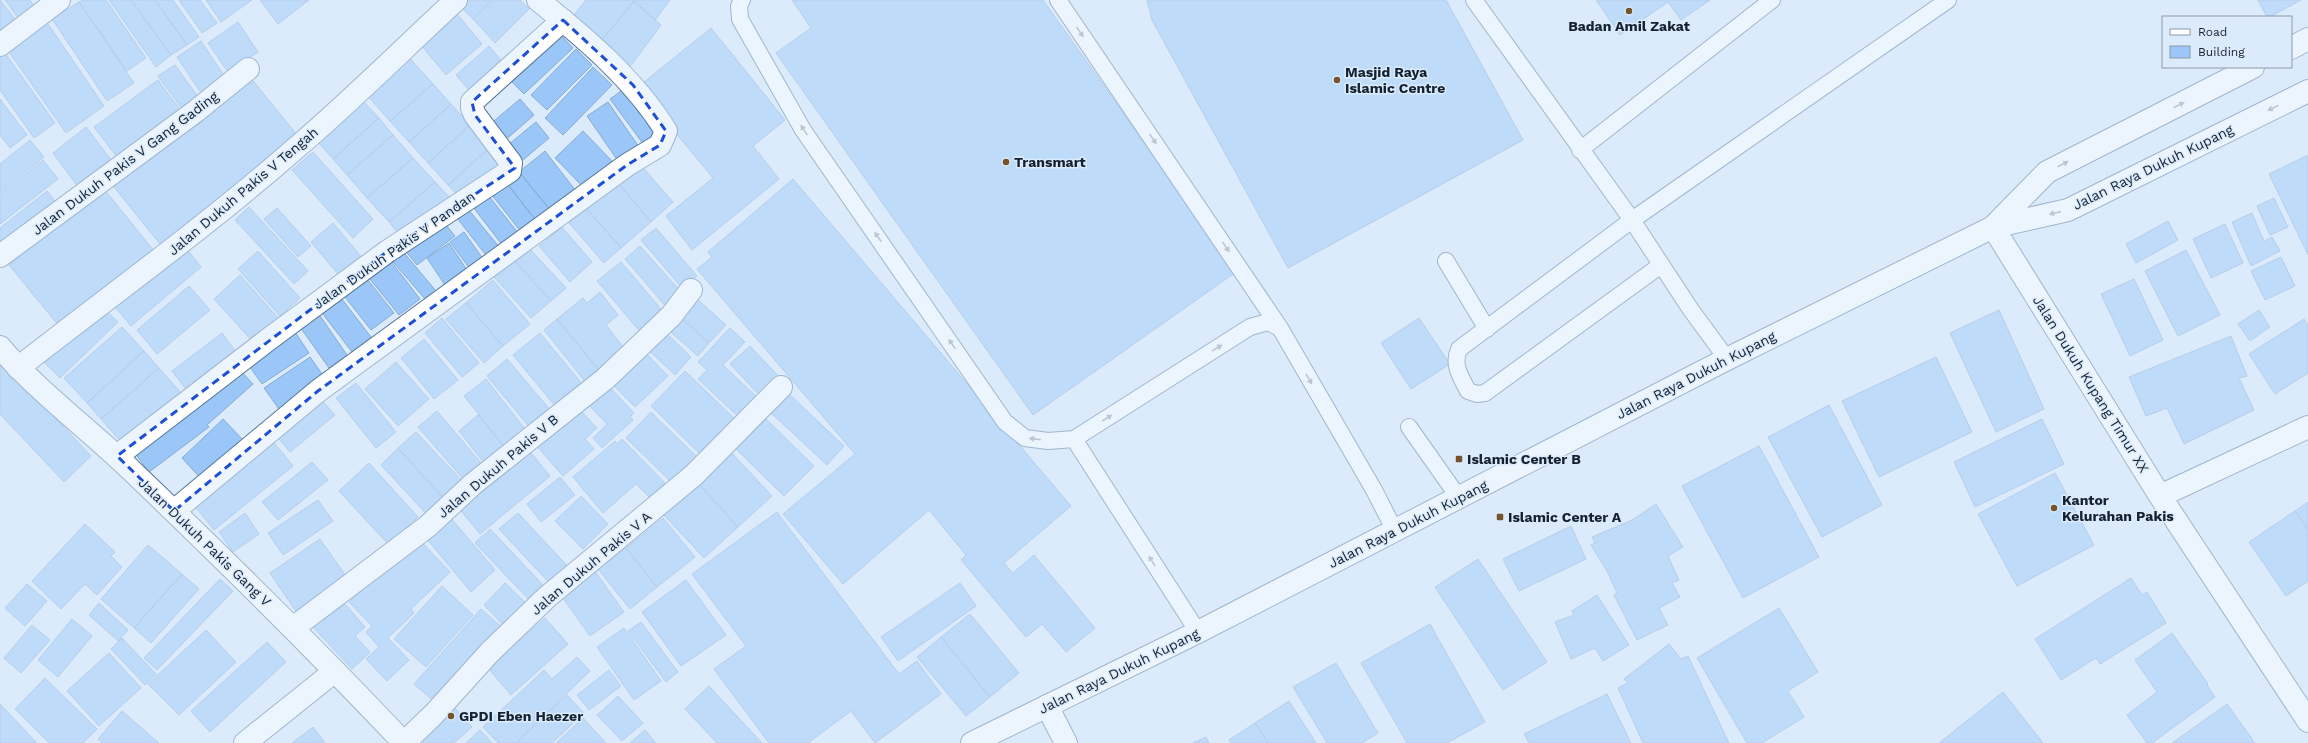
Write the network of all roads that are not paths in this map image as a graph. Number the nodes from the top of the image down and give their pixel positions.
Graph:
1 (59, 0) edge
2 (456, 0) edge
3 (538, 0) edge
4 (742, 0) edge
5 (1058, 0) edge
6 (1474, 0) edge
7 (1772, 0) edge
8 (1948, 0) edge
9 (563, 20) junction
10 (2308, 39) edge
11 (0, 45) edge
12 (2292, 47) edge
13 (2251, 68) edge
14 (248, 69) dead end
15 (2308, 91) edge
16 (1580, 150) junction
17 (1632, 220) junction
18 (1993, 227) junction
19 (0, 256) edge
20 (1446, 261) dead end
21 (1661, 265) junction
22 (691, 290) dead end
23 (1280, 328) junction
24 (1487, 329) junction
25 (0, 347) edge
26 (1726, 359) junction
27 (18, 368) junction
28 (782, 387) dead end
29 (1409, 427) dead end
30 (2308, 427) edge
31 (1074, 439) junction
32 (117, 456) junction
33 (2160, 496) junction
34 (1459, 498) junction
35 (174, 511) junction
36 (1395, 530) junction
37 (293, 628) junction
38 (1198, 632) junction
39 (335, 671) junction
40 (1047, 706) junction
41 (2308, 721) edge
42 (982, 741) edge
43 (245, 743) edge
44 (404, 743) edge
45 (1066, 743) edge

1 - 11 street
2 - 27 street, Jalan Dukuh Pakis V Tengah
3 - 9 street
31 -> 4 lane
5 -> 23 lane
6 - 16 lane
7 - 16 lane
8 - 17 lane
9 - 32 street, Jalan Dukuh Pakis V Pandan
9 - 35 street
10 - 12 street
18 -> 13 street, Jalan Raya Dukuh Kupang
14 - 19 street, Jalan Dukuh Pakis V Gang Gading
15 -> 18 street, Jalan Raya Dukuh Kupang
16 - 17 lane
17 - 21 lane
17 - 24 lane
18 - 26 street, Jalan Raya Dukuh Kupang
18 - 33 street, Jalan Dukuh Kupang Timur XX
20 - 24 lane
21 - 24 lane
21 - 26 lane
22 - 37 street, Jalan Dukuh Pakis V B
31 -> 23 lane
23 -> 36 lane
25 - 27 street, Jalan Dukuh Pakis Gang V
26 - 34 street, Jalan Raya Dukuh Kupang
27 - 32 street, Jalan Dukuh Pakis Gang V
28 - 44 street, Jalan Dukuh Pakis V A
29 - 34 lane
30 - 33 street
38 -> 31 lane
32 - 35 street, Jalan Dukuh Pakis Gang V
33 - 41 street, Jalan Dukuh Kupang Timur XX
34 - 36 street, Jalan Raya Dukuh Kupang
35 - 37 street, Jalan Dukuh Pakis Gang V
36 - 38 street, Jalan Raya Dukuh Kupang
37 - 39 street, Jalan Dukuh Pakis Gang V
38 - 40 street, Jalan Raya Dukuh Kupang
39 - 43 street
39 - 44 street, Jalan Dukuh Pakis Gang V
40 - 42 street, Jalan Raya Dukuh Kupang
40 - 45 street

